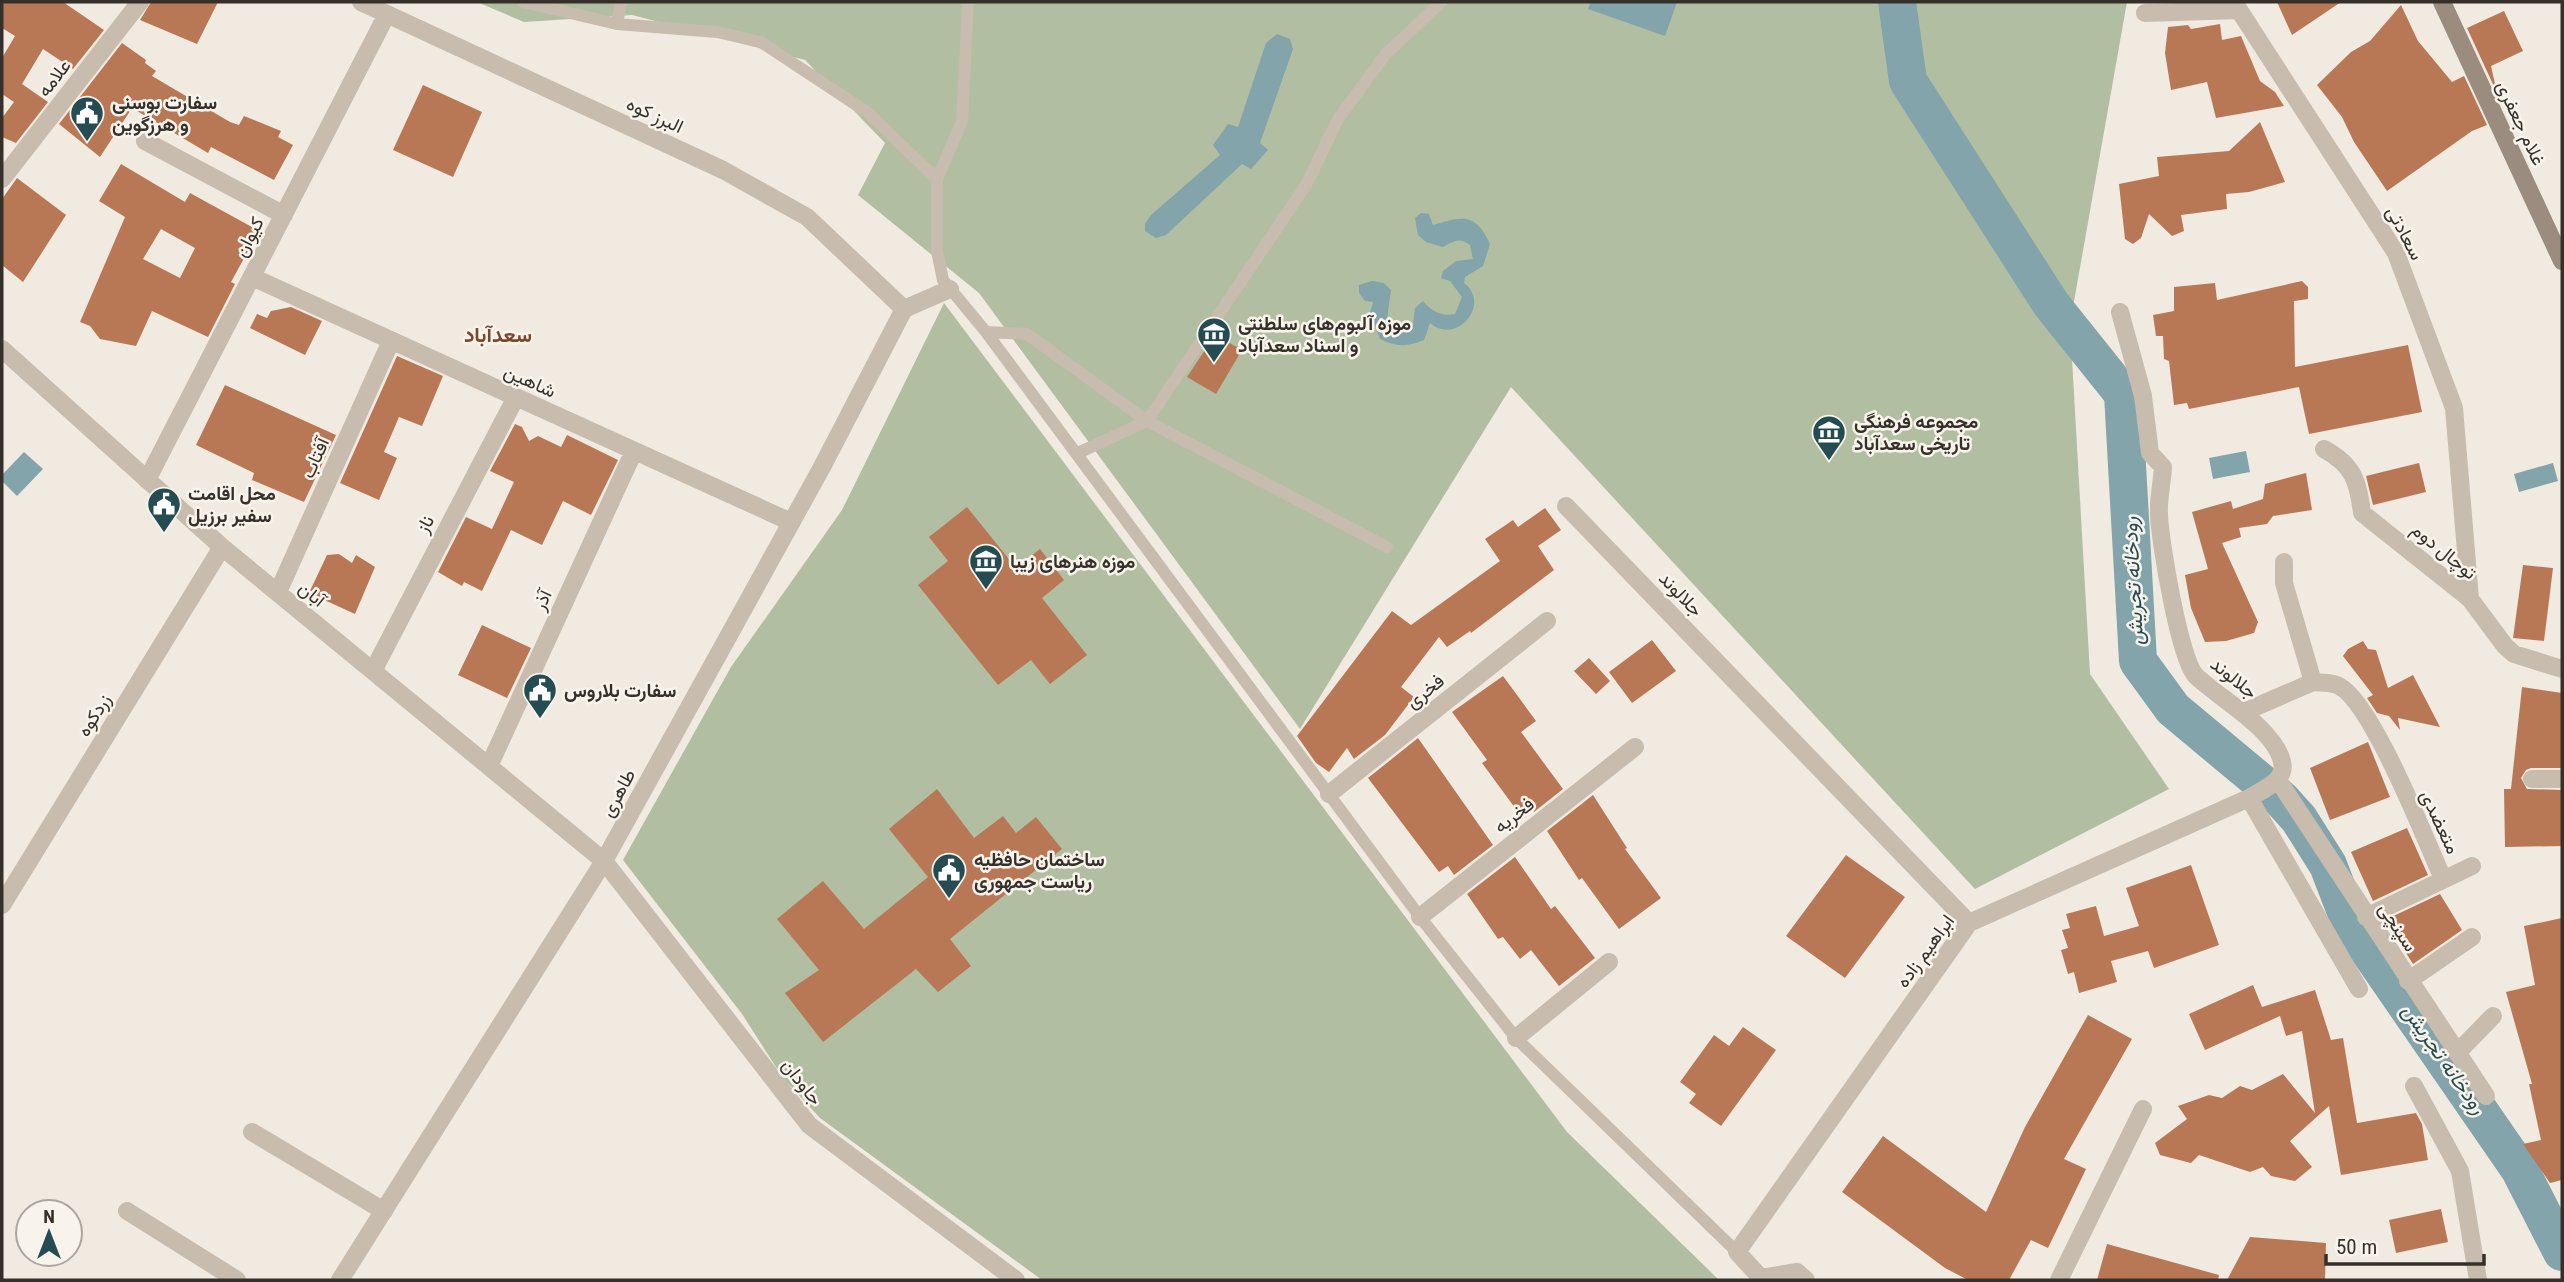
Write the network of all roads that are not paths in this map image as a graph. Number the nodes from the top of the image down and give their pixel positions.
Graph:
1 (140, 2) edge
2 (361, 2) edge
3 (523, 2) edge
4 (621, 2) edge
5 (968, 2) edge
6 (1441, 2) edge
7 (2442, 2) edge
8 (2195, 6) edge
9 (2145, 13) dead end
10 (387, 14) junction
11 (617, 23) junction
12 (145, 141) dead end
13 (2, 179) edge
14 (937, 179) junction
15 (284, 215) junction
16 (2562, 261) edge
17 (251, 277) junction
18 (950, 289) junction
19 (904, 309) junction
20 (2120, 312) dead end
21 (986, 332) junction
22 (391, 341) junction
23 (2, 349) edge
24 (516, 397) junction
25 (1147, 421) junction
26 (2324, 449) dead end
27 (634, 451) junction
28 (1078, 453) junction
29 (147, 480) junction
30 (1566, 506) dead end
31 (792, 522) junction
32 (222, 547) junction
33 (1387, 547) dead end
34 (2284, 562) dead end
35 (278, 592) junction
36 (2470, 599) junction
37 (1547, 621) dead end
38 (2562, 669) edge
39 (373, 671) junction
40 (2313, 681) junction
41 (2244, 712) junction
42 (1635, 747) dead end
43 (489, 766) junction
44 (2532, 779) dead end
45 (2562, 779) edge
46 (2278, 780) junction
47 (1329, 794) junction
48 (2249, 798) junction
49 (604, 861) junction
50 (2472, 866) dead end
51 (2443, 878) junction
52 (2, 905) edge
53 (2366, 916) junction
54 (1420, 917) junction
55 (1969, 923) junction
56 (2472, 937) dead end
57 (1609, 962) dead end
58 (2408, 981) junction
59 (2359, 989) dead end
60 (2493, 1016) dead end
61 (1516, 1038) junction
62 (2457, 1053) junction
63 (2414, 1086) dead end
64 (2486, 1096) dead end
65 (2143, 1109) dead end
66 (252, 1132) dead end
67 (127, 1211) dead end
68 (384, 1211) junction
69 (1737, 1252) junction
70 (237, 1280) edge
71 (340, 1280) edge
72 (1016, 1280) edge
73 (1761, 1280) edge
74 (1806, 1280) edge
75 (2059, 1280) edge
76 (2478, 1280) edge

1 - 13 street, علامه
2 - 10 street, البرز کوه
3 - 11 lane
4 - 11 lane
5 - 14 lane
6 - 25 lane
7 - 16 main road, غلام جعفری
8 - 9 street, سعادتی
8 - 36 street, سعادتی
10 - 15 street, کیوان
10 - 19 street, البرز کوه
11 - 14 lane
12 - 15 street
14 - 18 lane
15 - 17 street, کیوان
17 - 22 street, شاهین
17 - 29 street, کیوان
18 - 19 street
18 - 21 lane
19 - 31 street, طاهری
20 - 41 street, جلالوند
21 - 25 lane
21 - 28 lane
22 - 24 street, شاهین
22 - 35 street, آفتاب
23 - 29 street, آبان
24 - 27 street, شاهین
24 - 39 street, ناز
25 - 28 lane
25 - 33 lane
26 - 36 street, توچال دوم
27 - 31 street, شاهین
27 - 43 street, آذر
28 - 47 lane
29 - 32 street, آبان
30 - 55 street, جلالوند
31 - 49 street, طاهری
32 - 35 street, آبان
32 - 52 street, زردکوه
34 - 40 street
35 - 39 street, آبان
36 - 38 street, توچال دوم
37 - 47 street, فخری
39 - 43 street, آبان
40 - 41 street
40 - 51 street, متعضدی
41 - 46 street, جلالوند
42 - 54 street, فخریه
43 - 49 street, آبان
44 - 45 street
46 - 48 street
46 - 53 street, سپنچی
47 - 54 lane
48 - 55 street, ابراهیم زاده
48 - 59 street
49 - 68 street, طاهری
49 - 72 street, جاودان
50 - 51 street
51 - 53 street, متعضدی
53 - 58 street, سپنچی
54 - 61 lane
55 - 69 street, ابراهیم زاده
56 - 58 street
57 - 61 street
58 - 62 street, سپنچی
60 - 62 street
61 - 69 lane
62 - 64 street, سپنچی
63 - 76 street
65 - 75 street
66 - 68 street
67 - 70 street
68 - 71 street, طاهری
69 - 73 street
73 - 74 street

